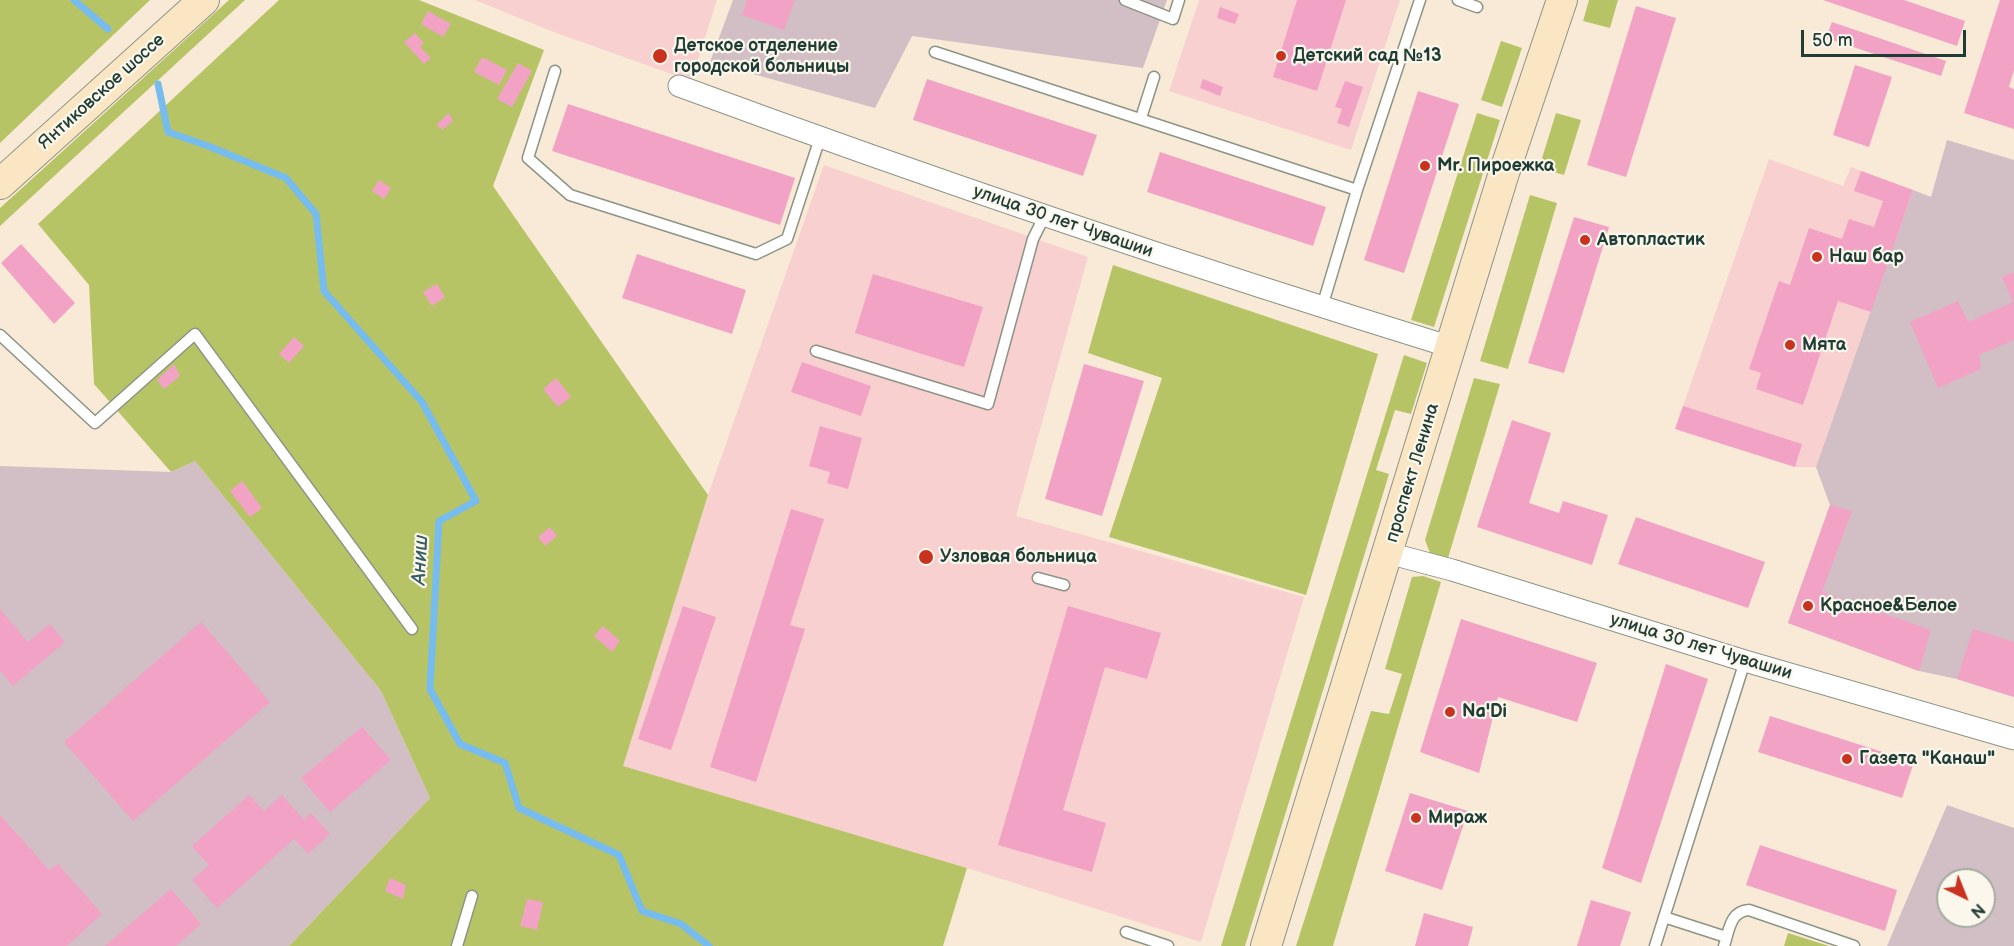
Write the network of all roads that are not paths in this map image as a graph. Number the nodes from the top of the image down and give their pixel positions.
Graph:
1 (204, 0) edge
2 (1125, 0) edge
3 (1179, 0) edge
4 (1420, 0) edge
5 (1458, 0) edge
6 (1562, 0) edge
7 (1477, 6) dead end
8 (935, 52) dead end
9 (555, 71) dead end
10 (1154, 77) dead end
11 (679, 86) dead end
12 (1141, 118) junction
13 (820, 138) junction
14 (0, 184) edge
15 (1357, 189) junction
16 (1045, 215) junction
17 (1322, 307) junction
18 (0, 335) edge
19 (1451, 347) junction
20 (816, 351) dead end
21 (1388, 553) junction
22 (1038, 578) dead end
23 (1064, 585) dead end
24 (412, 629) dead end
25 (1745, 661) junction
26 (2014, 739) edge
27 (472, 896) dead end
28 (1664, 916) junction
29 (1126, 932) dead end
30 (1725, 942) edge
31 (457, 946) edge
32 (1168, 946) edge
33 (1266, 946) edge
34 (1655, 946) edge
35 (1854, 946) edge

1 - 14 street, Янтиковское шоссе
2 - 3 lane
4 - 15 lane
5 - 7 lane
6 - 19 street, проспект Ленина
8 - 12 lane
9 - 13 lane
10 - 12 lane
11 - 13 street, улица 30 лет Чувашии
12 - 15 lane
13 - 16 street, улица 30 лет Чувашии
15 - 17 lane
16 - 17 street, улица 30 лет Чувашии
16 - 20 lane
17 - 19 street, улица 30 лет Чувашии
18 - 24 lane
19 - 21 street, проспект Ленина
21 - 25 street, улица 30 лет Чувашии
21 - 33 street, проспект Ленина
22 - 23 lane
25 - 26 street, улица 30 лет Чувашии
25 - 28 lane
27 - 31 lane
28 - 30 lane
28 - 34 lane
29 - 32 lane
30 - 35 lane

